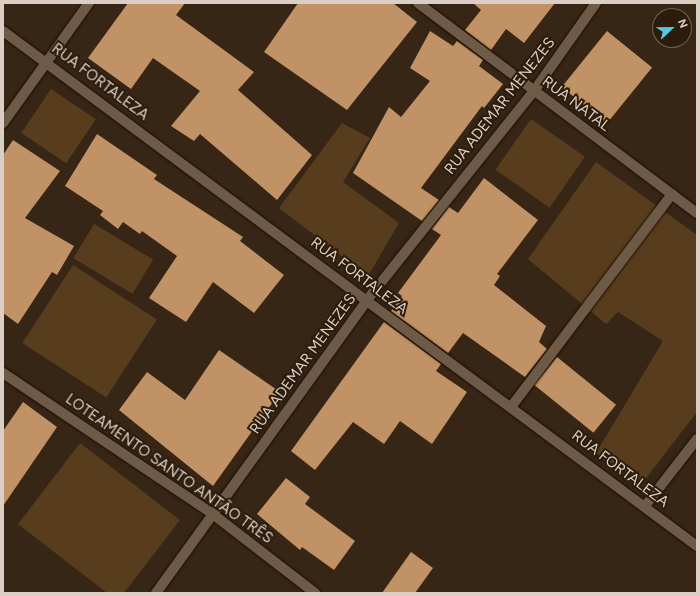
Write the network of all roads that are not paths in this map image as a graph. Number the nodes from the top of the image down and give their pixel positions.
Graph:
1 (89, 3) edge
2 (418, 3) edge
3 (596, 3) edge
4 (3, 31) edge
5 (47, 61) junction
6 (534, 90) junction
7 (3, 123) edge
8 (672, 194) junction
9 (697, 213) edge
10 (367, 300) junction
11 (3, 373) edge
12 (511, 407) junction
13 (697, 440) edge
14 (645, 506) junction
15 (214, 515) junction
16 (697, 546) edge
17 (156, 593) edge
18 (315, 593) edge

1 - 5 street
2 - 6 street, RUA NATAL
3 - 6 street, RUA ADEMAR MENEZES
4 - 5 street, RUA FORTALEZA
5 - 7 street
5 - 10 street, RUA FORTALEZA
6 - 8 street, RUA NATAL
6 - 10 street, RUA ADEMAR MENEZES
8 - 9 street, RUA NATAL
8 - 12 street
10 - 12 street, RUA FORTALEZA
10 - 15 street, RUA ADEMAR MENEZES
11 - 15 street, LOTEAMENTO SANTO ANTÃO TRÊS
12 - 14 street, RUA FORTALEZA
13 - 14 street
14 - 16 street, RUA FORTALEZA
15 - 17 street, RUA ADEMAR MENEZES
15 - 18 street, LOTEAMENTO SANTO ANTÃO TRÊS

